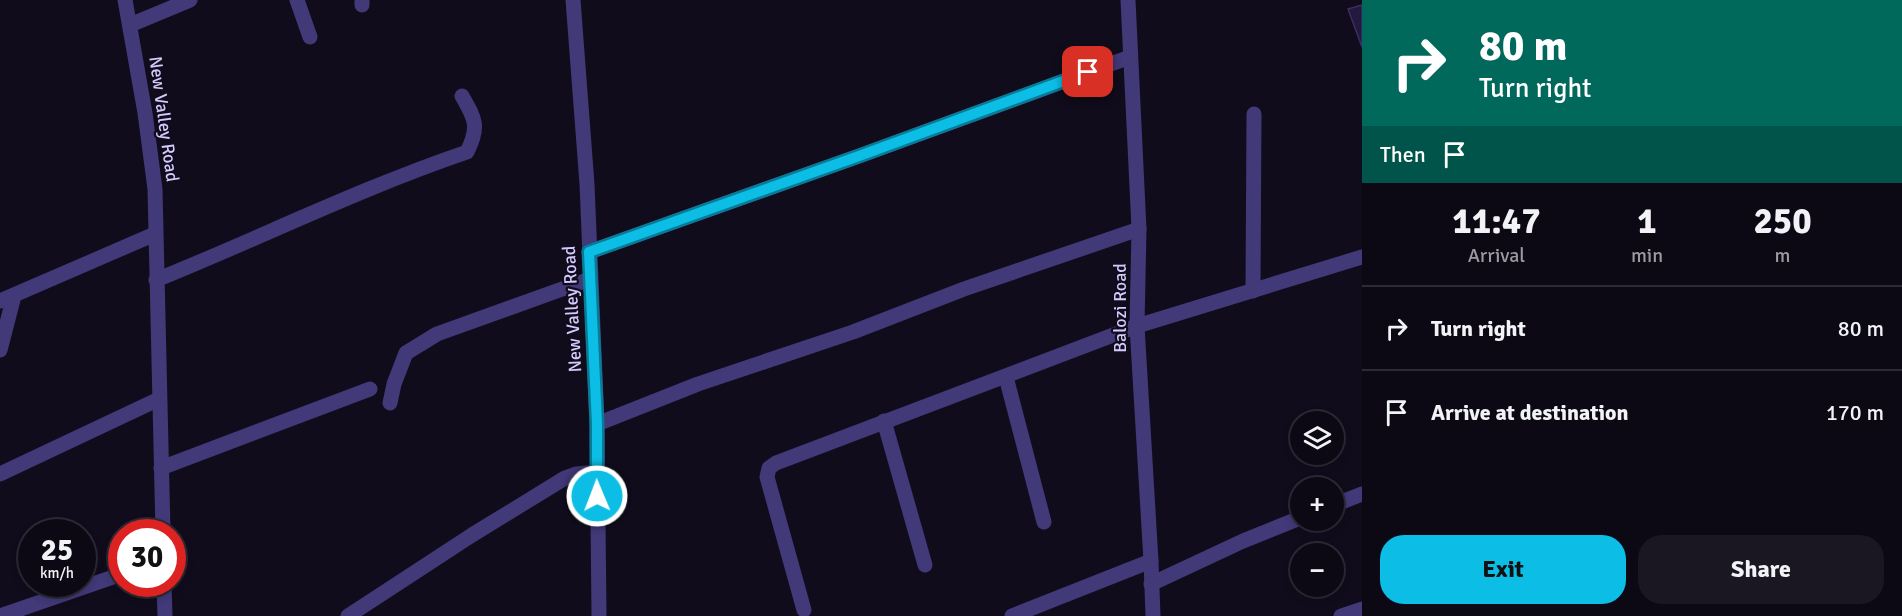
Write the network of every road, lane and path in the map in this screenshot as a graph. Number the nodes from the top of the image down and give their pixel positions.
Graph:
1 (125, 0) edge
2 (190, 0) edge
3 (297, 0) edge
4 (573, 0) edge
5 (1128, 0) edge
6 (130, 26) junction
7 (310, 37) dead end
8 (1130, 57) junction
9 (462, 96) dead end
10 (1254, 114) dead end
11 (1139, 229) junction
12 (155, 234) junction
13 (589, 252) junction
14 (1362, 257) edge
15 (590, 279) junction
16 (156, 280) junction
17 (1253, 291) junction
18 (7, 298) edge
19 (1137, 326) junction
20 (0, 350) edge
21 (1006, 377) junction
22 (370, 389) dead end
23 (159, 399) junction
24 (390, 403) dead end
25 (885, 422) junction
26 (597, 424) junction
27 (161, 468) junction
28 (597, 472) junction
29 (0, 474) edge
30 (1362, 494) edge
31 (1344, 501) edge
32 (163, 519) edge
33 (1044, 522) dead end
34 (1290, 522) edge
35 (1151, 561) junction
36 (925, 565) dead end
37 (108, 579) edge
38 (1151, 584) junction
39 (164, 597) edge
40 (1362, 609) edge
41 (804, 610) dead end
42 (0, 616) edge
43 (165, 616) edge
44 (348, 616) edge
45 (599, 616) edge
46 (1012, 616) edge
47 (1153, 616) edge
48 (1341, 616) edge

1 - 6 street, New Valley Road
2 - 6 street
3 - 7 street
4 - 13 street, New Valley Road
5 - 8 street, Balozi Road
6 - 12 street, New Valley Road
8 - 11 street, Balozi Road
8 - 13 street
9 - 16 street
10 - 17 street
11 - 19 street, Balozi Road
11 - 26 street
12 - 16 street, New Valley Road
12 - 18 street
13 - 15 street, New Valley Road
14 - 17 street
15 - 24 street
15 - 26 street, New Valley Road
16 - 23 street, New Valley Road
17 - 19 street
18 - 20 street
19 - 21 street
19 - 35 street, Balozi Road
21 - 25 street
21 - 33 street
22 - 27 street
23 - 27 street, New Valley Road
23 - 29 street
25 - 36 street
25 - 41 street
26 - 28 street, New Valley Road
27 - 32 street, New Valley Road
28 - 44 street
28 - 45 street, New Valley Road
30 - 31 street
34 - 38 street
35 - 38 street, Balozi Road
35 - 46 street
37 - 42 street
38 - 47 street, Balozi Road
39 - 43 street
40 - 48 street

